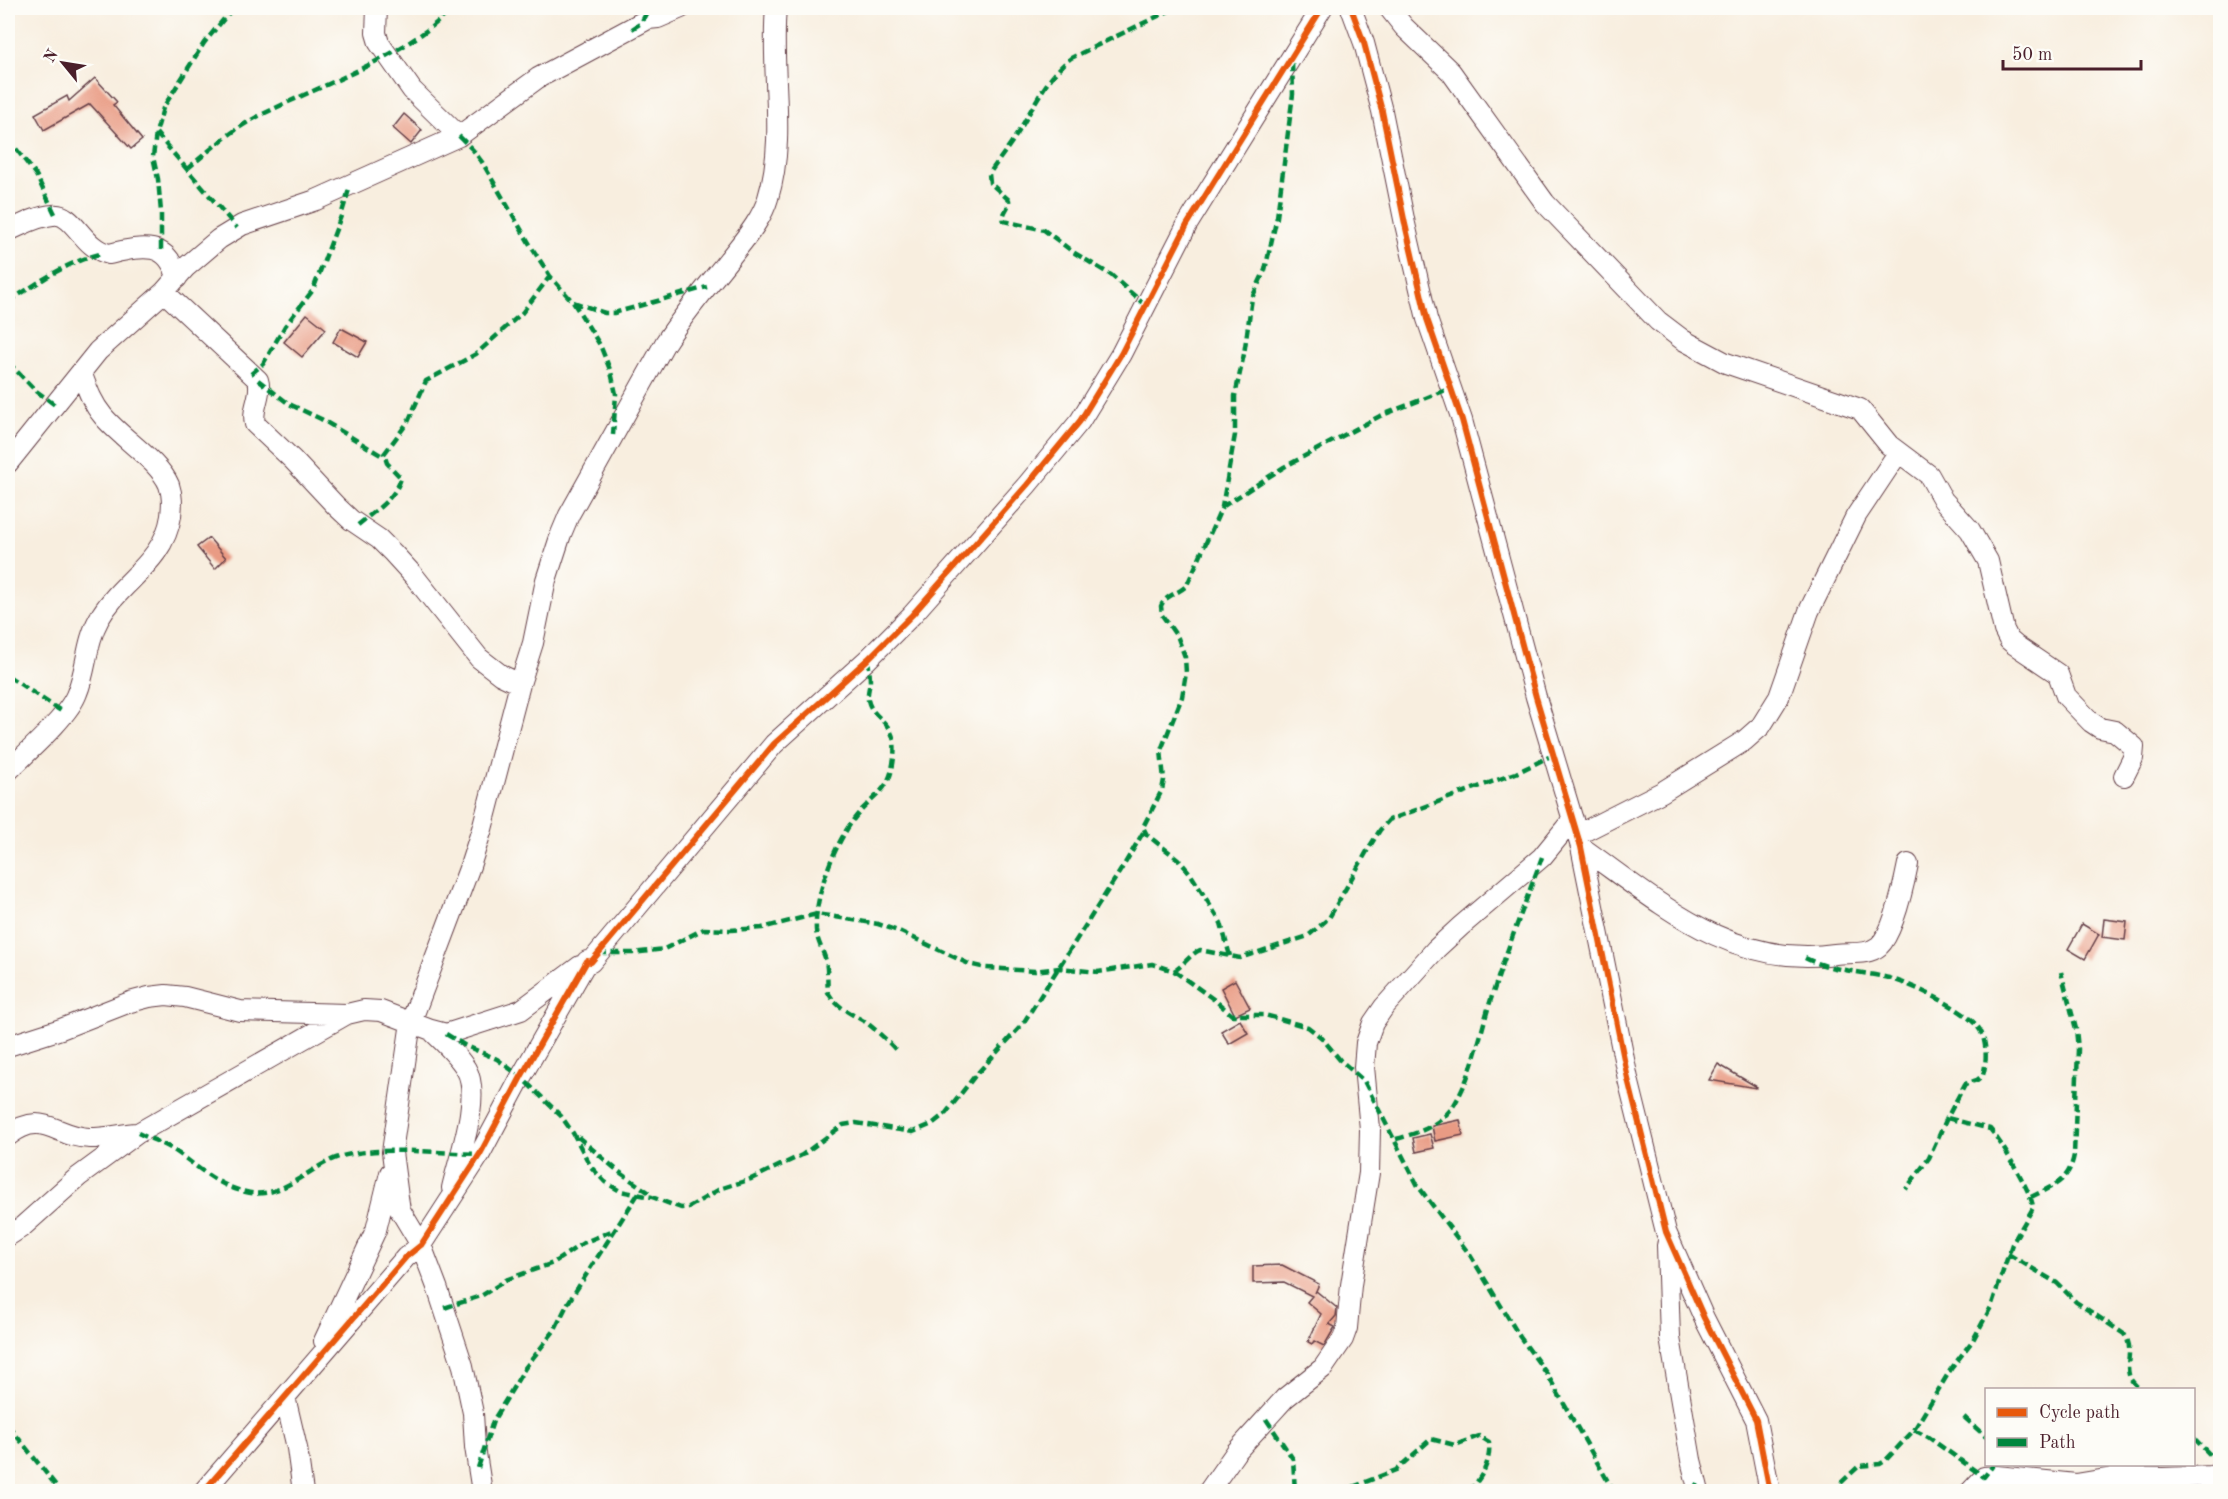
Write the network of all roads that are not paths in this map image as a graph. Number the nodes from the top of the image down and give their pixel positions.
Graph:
1 (377, 8) edge
2 (681, 8) edge
3 (776, 8) edge
4 (1322, 8) edge
5 (1352, 8) edge
6 (1389, 8) edge
7 (459, 136) junction
8 (8, 231) edge
9 (171, 285) junction
10 (81, 372) junction
11 (1898, 453) junction
12 (8, 463) edge
13 (520, 684) junction
14 (8, 771) edge
15 (2124, 776) dead end
16 (1577, 834) junction
17 (1908, 864) dead end
18 (587, 961) junction
19 (347, 1014) junction
20 (411, 1022) junction
21 (431, 1030) junction
22 (8, 1046) edge
23 (138, 1133) junction
24 (8, 1136) edge
25 (393, 1159) junction
26 (448, 1202) junction
27 (1666, 1232) junction
28 (8, 1236) edge
29 (421, 1245) junction
30 (314, 1364) junction
31 (285, 1397) junction
32 (2219, 1475) edge
33 (204, 1491) edge
34 (303, 1491) edge
35 (482, 1491) edge
36 (1208, 1491) edge
37 (1699, 1491) edge
38 (1770, 1491) edge
39 (1970, 1491) edge

1 - 7 street
2 - 7 street
3 - 13 street
4 - 18 street
5 - 16 street
6 - 11 street
7 - 9 street
8 - 9 street
9 - 10 street
9 - 13 street
10 - 12 street
10 - 14 street
11 - 15 street
11 - 16 street
13 - 20 street
16 - 17 street
16 - 27 street
16 - 36 street
18 - 21 street
18 - 26 street
19 - 20 street
19 - 22 street
19 - 23 street
20 - 21 street
20 - 25 street
21 - 26 street
23 - 24 street
23 - 28 street
25 - 29 street
25 - 30 street
26 - 29 street
27 - 37 street
27 - 38 street
29 - 30 street
29 - 35 street
30 - 31 street
31 - 33 street
31 - 34 street
32 - 39 street

